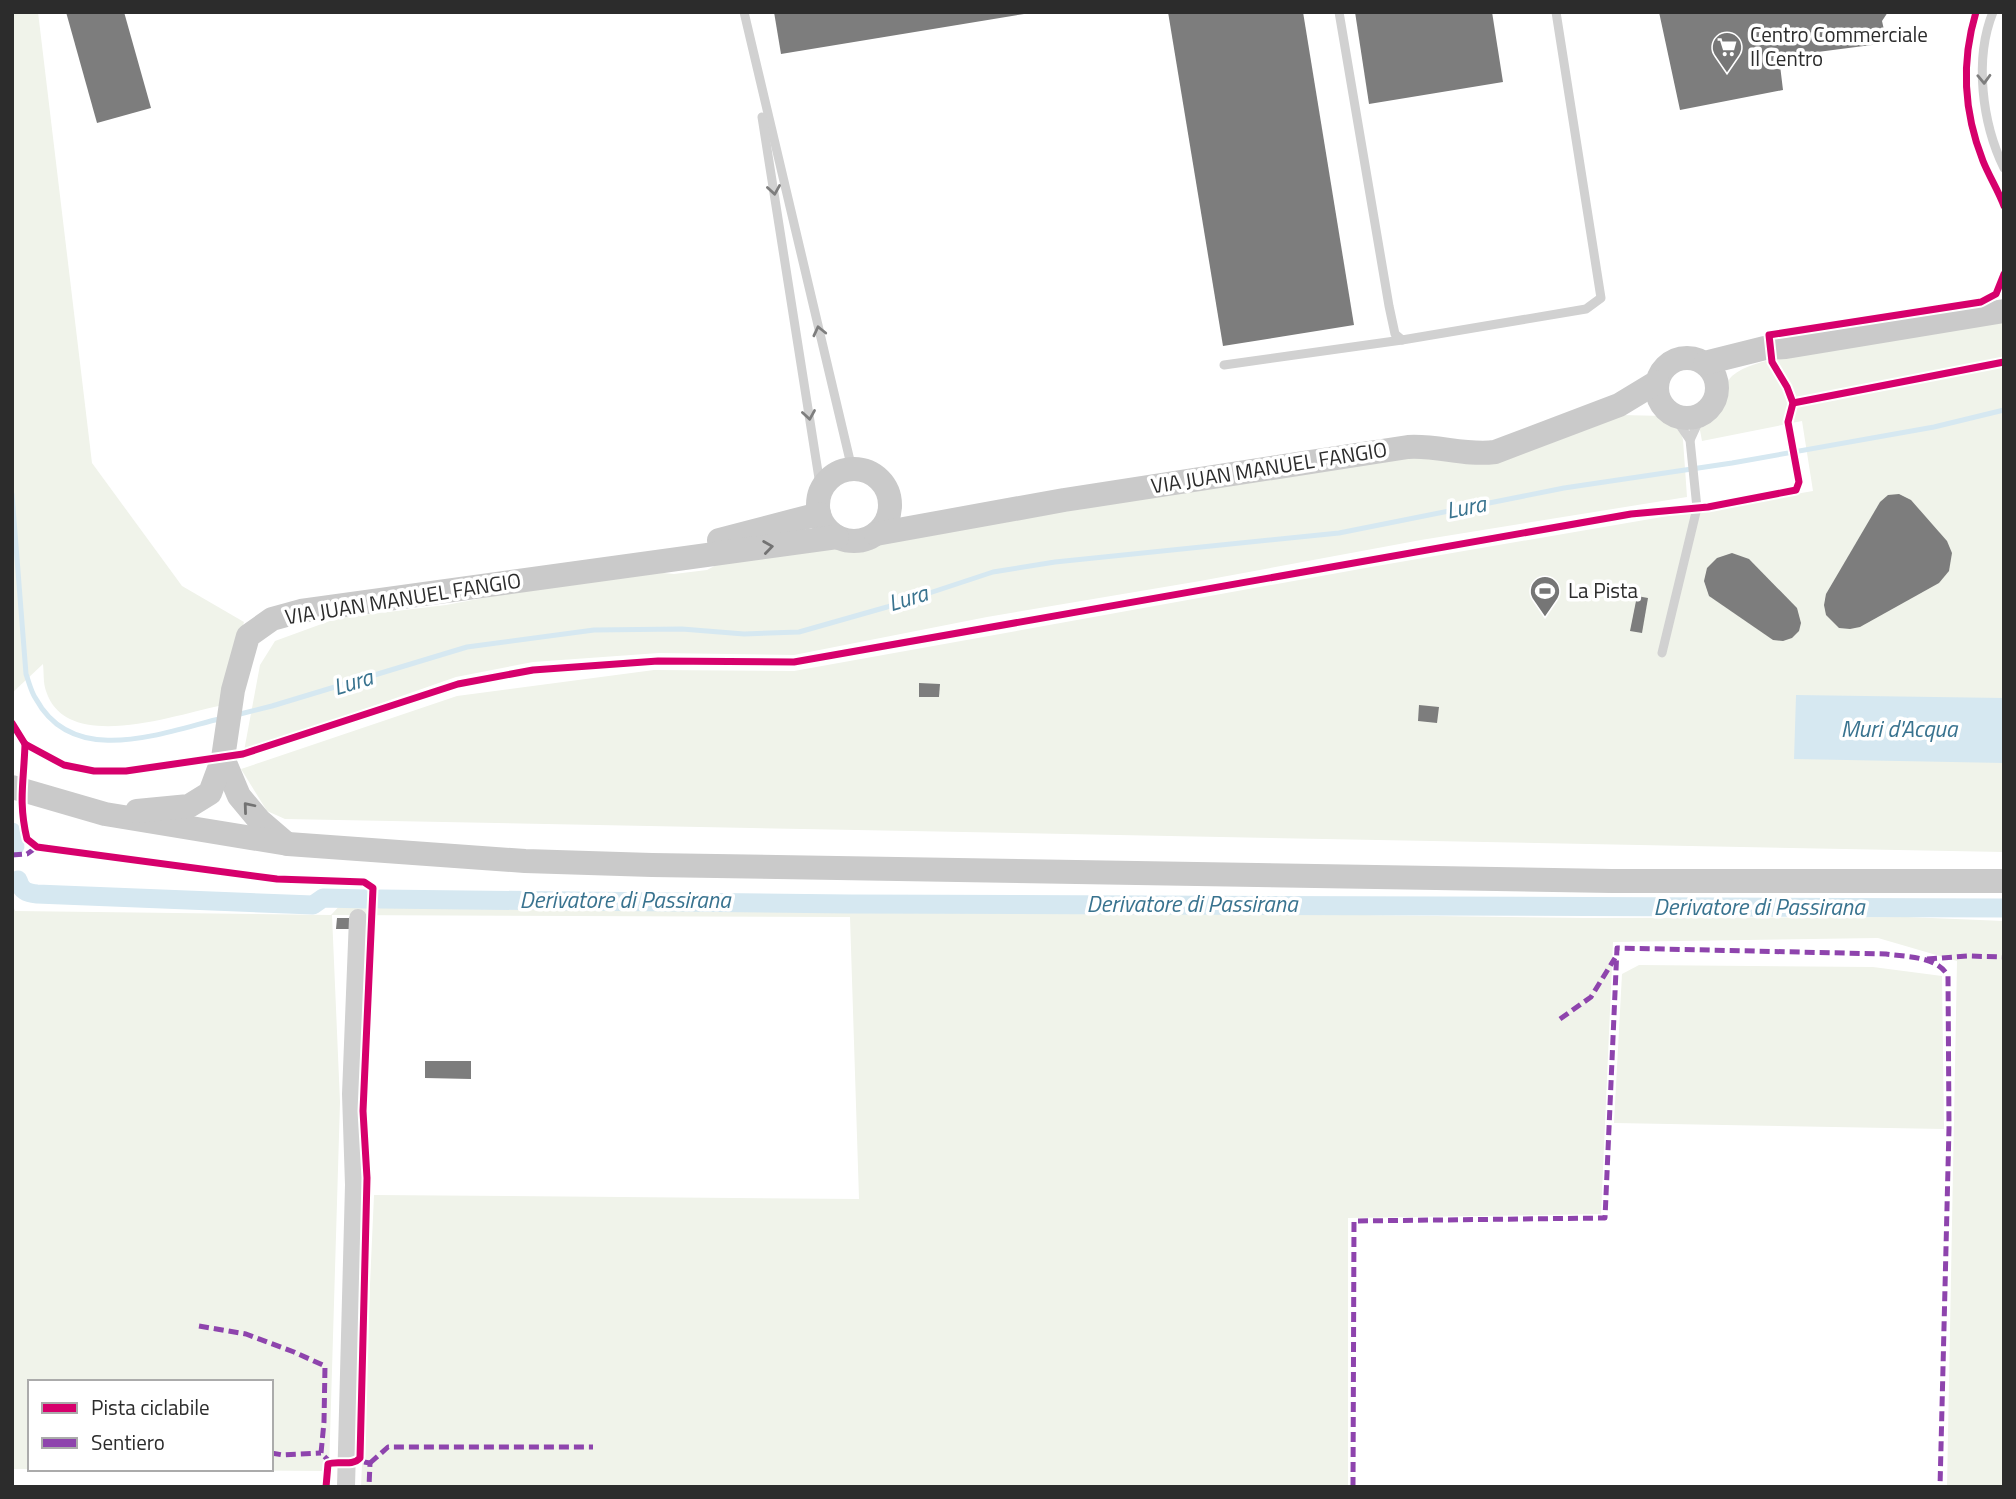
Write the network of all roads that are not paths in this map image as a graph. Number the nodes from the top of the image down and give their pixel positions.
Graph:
1 (744, 12) edge
2 (1339, 12) edge
3 (1556, 12) edge
4 (1993, 12) edge
5 (752, 50) junction
6 (2004, 168) edge
7 (2004, 311) edge
8 (1402, 340) junction
9 (1786, 347) junction
10 (1705, 363) junction
11 (1224, 365) dead end
12 (1657, 382) junction
13 (1717, 387) junction
14 (1619, 405) junction
15 (1670, 413) junction
16 (1702, 414) junction
17 (1690, 440) junction
18 (852, 469) junction
19 (820, 503) junction
20 (890, 510) junction
21 (912, 527) junction
22 (876, 534) junction
23 (837, 537) junction
24 (603, 569) junction
25 (1662, 653) dead end
26 (223, 758) junction
27 (12, 788) edge
28 (105, 814) junction
29 (288, 844) junction
30 (2004, 881) edge
31 (358, 918) dead end
32 (346, 1487) edge

1 - 5 lane
2 - 8 lane
3 - 8 lane
4 -> 6 lane
18 -> 5 lane
5 -> 19 lane
7 - 9 street
8 - 11 lane
9 - 10 street
9 - 13 street
10 - 12 street
10 - 13 street
12 - 14 street, VIA JUAN MANUEL FANGIO
12 - 15 street
13 - 16 street
14 - 15 street, VIA JUAN MANUEL FANGIO
14 - 21 street, VIA JUAN MANUEL FANGIO
15 - 16 street
15 - 17 lane
16 - 17 lane
17 - 25 lane
18 - 19 street, VIA JUAN MANUEL FANGIO
18 - 20 street
19 - 23 street
19 - 24 street, VIA JUAN MANUEL FANGIO
20 - 21 street
20 - 22 street
21 - 22 street, VIA JUAN MANUEL FANGIO
22 - 23 street, VIA JUAN MANUEL FANGIO
24 -> 23 street, VIA JUAN MANUEL FANGIO
24 - 26 street, VIA JUAN MANUEL FANGIO
26 - 28 street, VIA JUAN MANUEL FANGIO
29 -> 26 street
27 - 28 street
28 - 29 street
29 - 30 street
31 - 32 street

